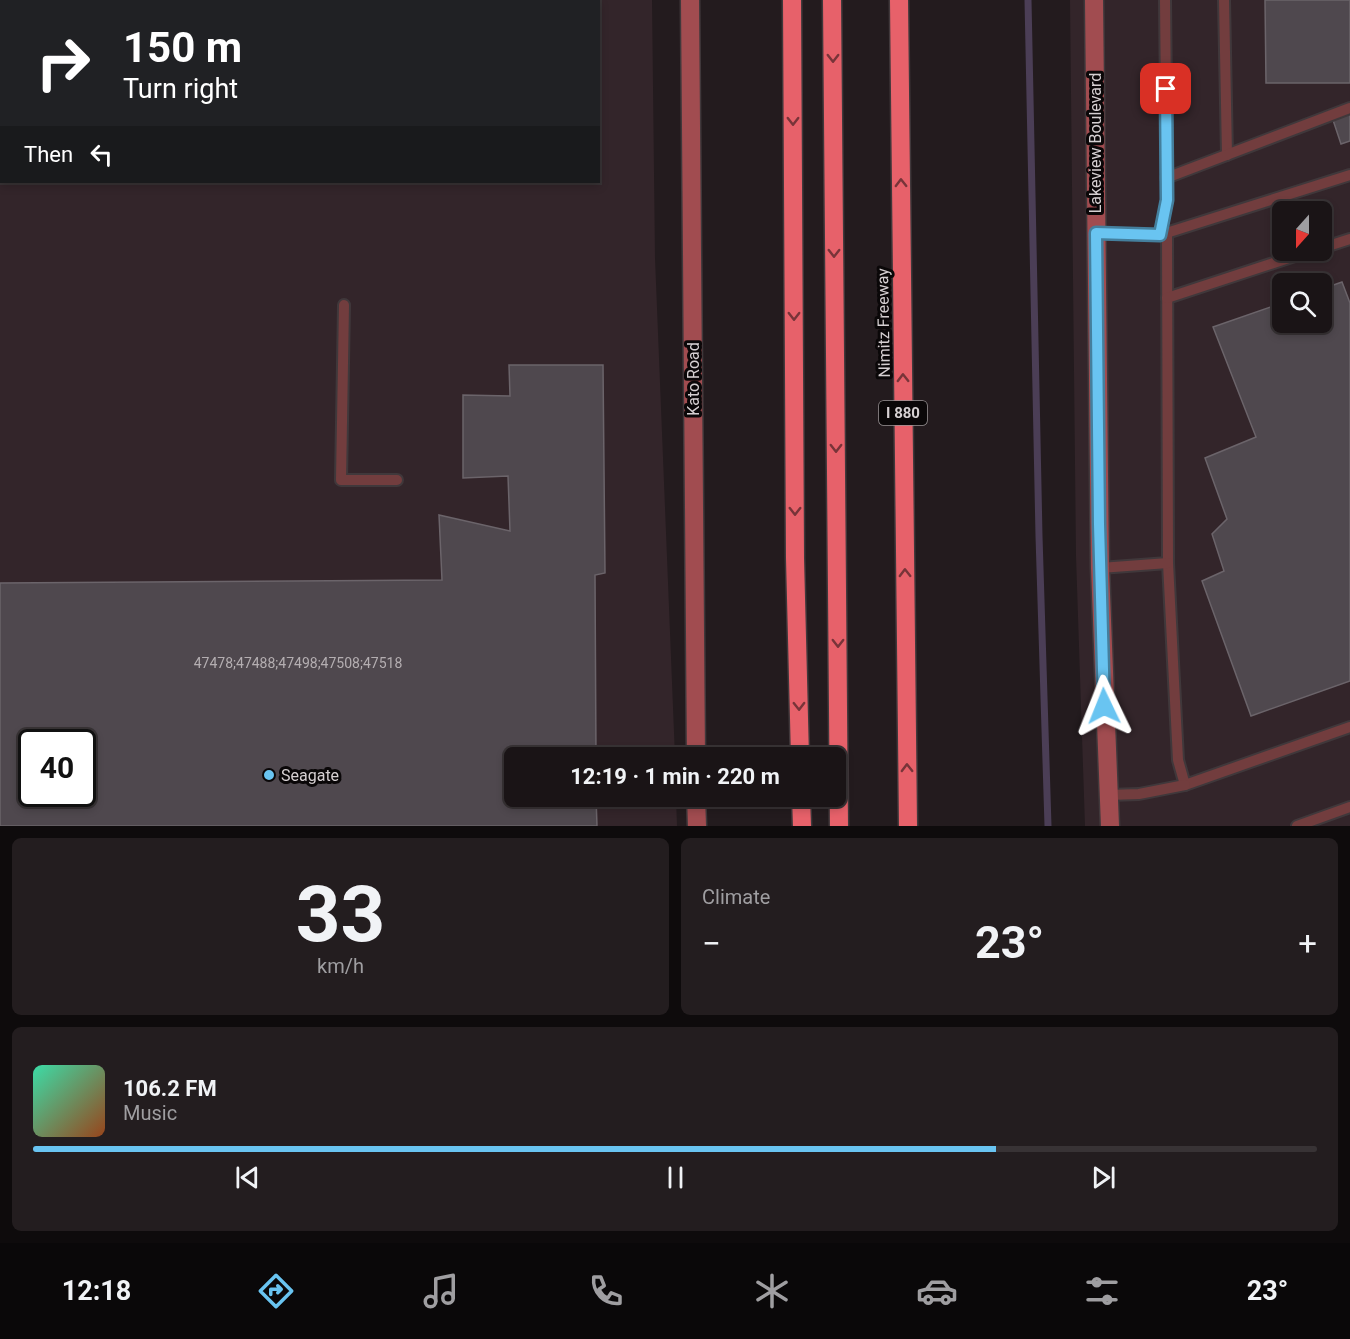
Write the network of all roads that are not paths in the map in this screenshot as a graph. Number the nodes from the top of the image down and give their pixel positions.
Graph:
1 (690, 0) edge
2 (792, 0) edge
3 (832, 0) edge
4 (899, 0) edge
5 (1094, 0) edge
6 (1165, 0) edge
7 (1224, 0) edge
8 (1350, 108) edge
9 (1227, 155) junction
10 (1350, 176) edge
11 (1167, 178) junction
12 (1096, 233) junction
13 (1164, 233) junction
14 (1350, 239) edge
15 (1332, 245) edge
16 (1280, 261) edge
17 (1167, 298) junction
18 (344, 305) dead end
19 (397, 480) dead end
20 (1167, 563) junction
21 (1100, 568) junction
22 (1350, 727) edge
23 (696, 747) edge
24 (800, 747) edge
25 (1185, 785) junction
26 (1108, 795) junction
27 (696, 807) edge
28 (801, 807) edge
29 (1350, 807) edge
30 (697, 826) edge
31 (801, 826) edge
32 (839, 826) edge
33 (908, 826) edge
34 (1110, 826) edge
35 (1297, 826) edge

1 - 23 street, Kato Road
2 -> 24 highway
3 -> 32 highway
33 -> 4 highway, Nimitz Freeway / I 880
5 - 12 street, Lakeview Boulevard
6 - 11 lane
7 - 9 lane
8 - 9 lane
9 - 11 lane
10 - 13 lane
11 - 13 lane
12 - 13 lane
12 - 21 street, Lakeview Boulevard
13 - 17 lane
14 - 15 lane
16 - 17 lane
17 - 20 lane
18 - 19 lane
20 - 21 lane
20 - 25 lane
21 - 26 street, Lakeview Boulevard
22 - 25 lane
25 - 26 lane
26 - 34 street, Lakeview Boulevard
27 - 30 street
28 - 31 highway
29 - 35 lane

